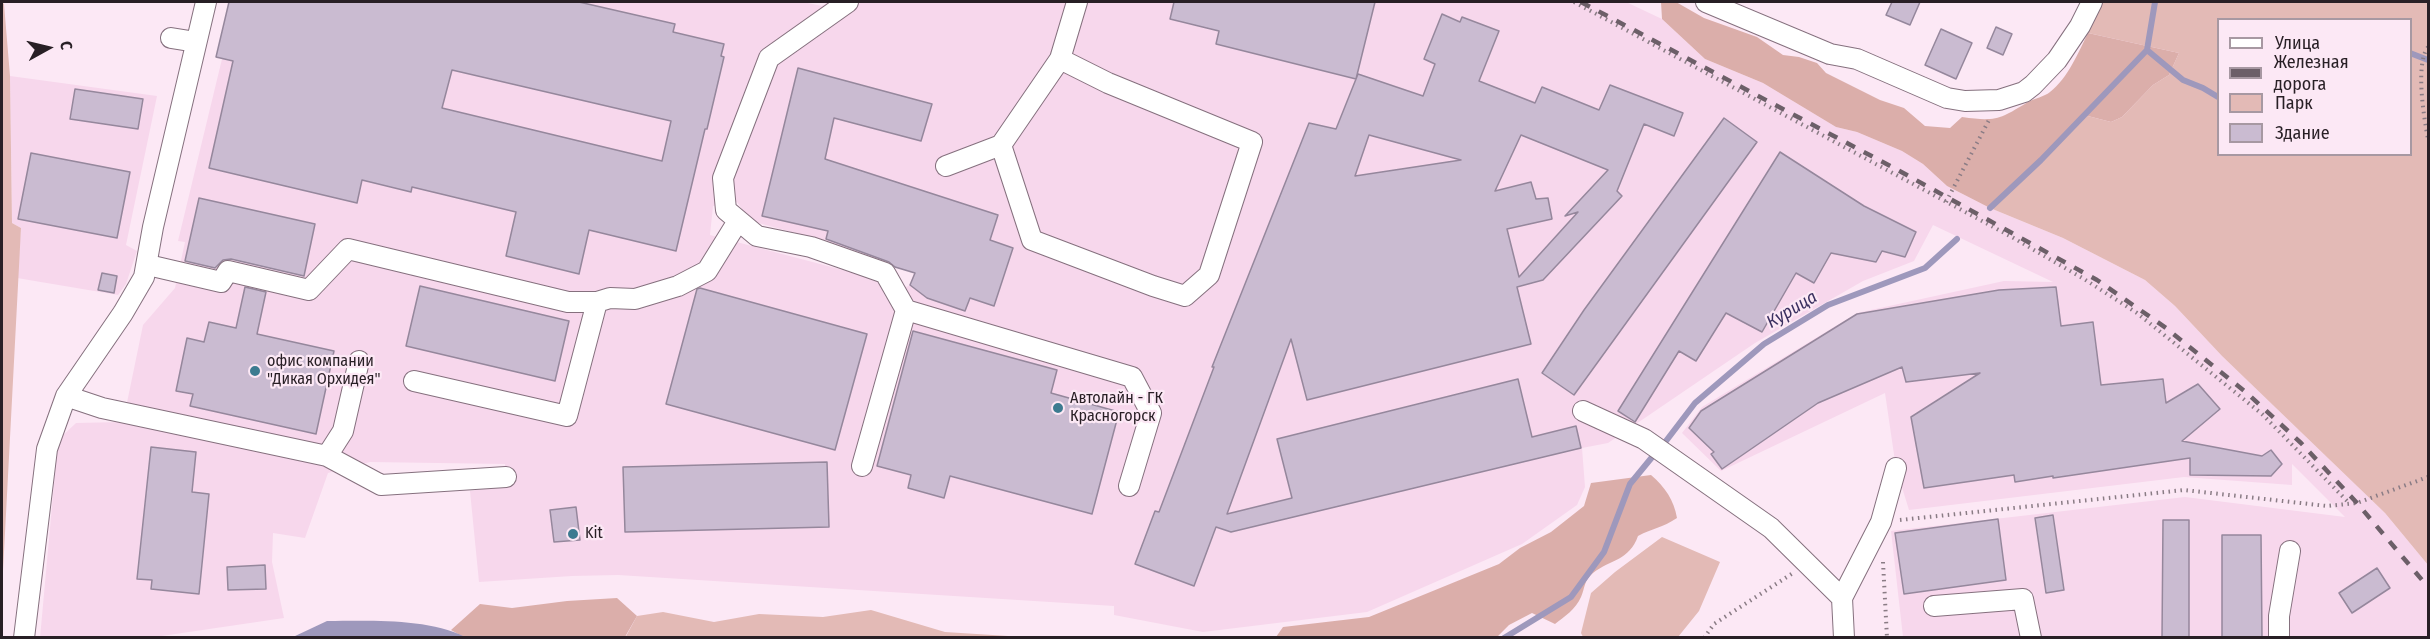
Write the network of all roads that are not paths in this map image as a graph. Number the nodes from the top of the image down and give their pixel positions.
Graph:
1 (206, 2) edge
2 (848, 2) edge
3 (1077, 2) edge
4 (1706, 2) edge
5 (2092, 2) edge
6 (171, 38) dead end
7 (196, 42) junction
8 (1060, 59) junction
9 (1001, 145) junction
10 (946, 166) dead end
11 (738, 220) junction
12 (148, 265) junction
13 (597, 302) junction
14 (906, 310) junction
15 (359, 361) dead end
16 (414, 381) dead end
17 (66, 396) junction
18 (1583, 411) dead end
19 (327, 456) junction
20 (862, 466) dead end
21 (1896, 468) dead end
22 (506, 477) dead end
23 (1129, 486) dead end
24 (2290, 551) dead end
25 (1842, 598) junction
26 (1934, 606) dead end
27 (24, 638) edge
28 (1844, 638) edge
29 (2031, 638) edge
30 (2279, 638) edge

1 - 7 street
2 - 11 street
3 - 8 street
4 - 5 street
6 - 7 street
7 - 12 street
8 - 9 street
8 - 9 street
9 - 10 street
11 - 13 street
11 - 14 street
12 - 13 street
12 - 17 street
13 - 16 street
14 - 20 street
14 - 23 street
15 - 19 street
17 - 19 street
17 - 27 street
18 - 25 street
19 - 22 street
21 - 25 street
24 - 30 street
25 - 28 street
26 - 29 street

